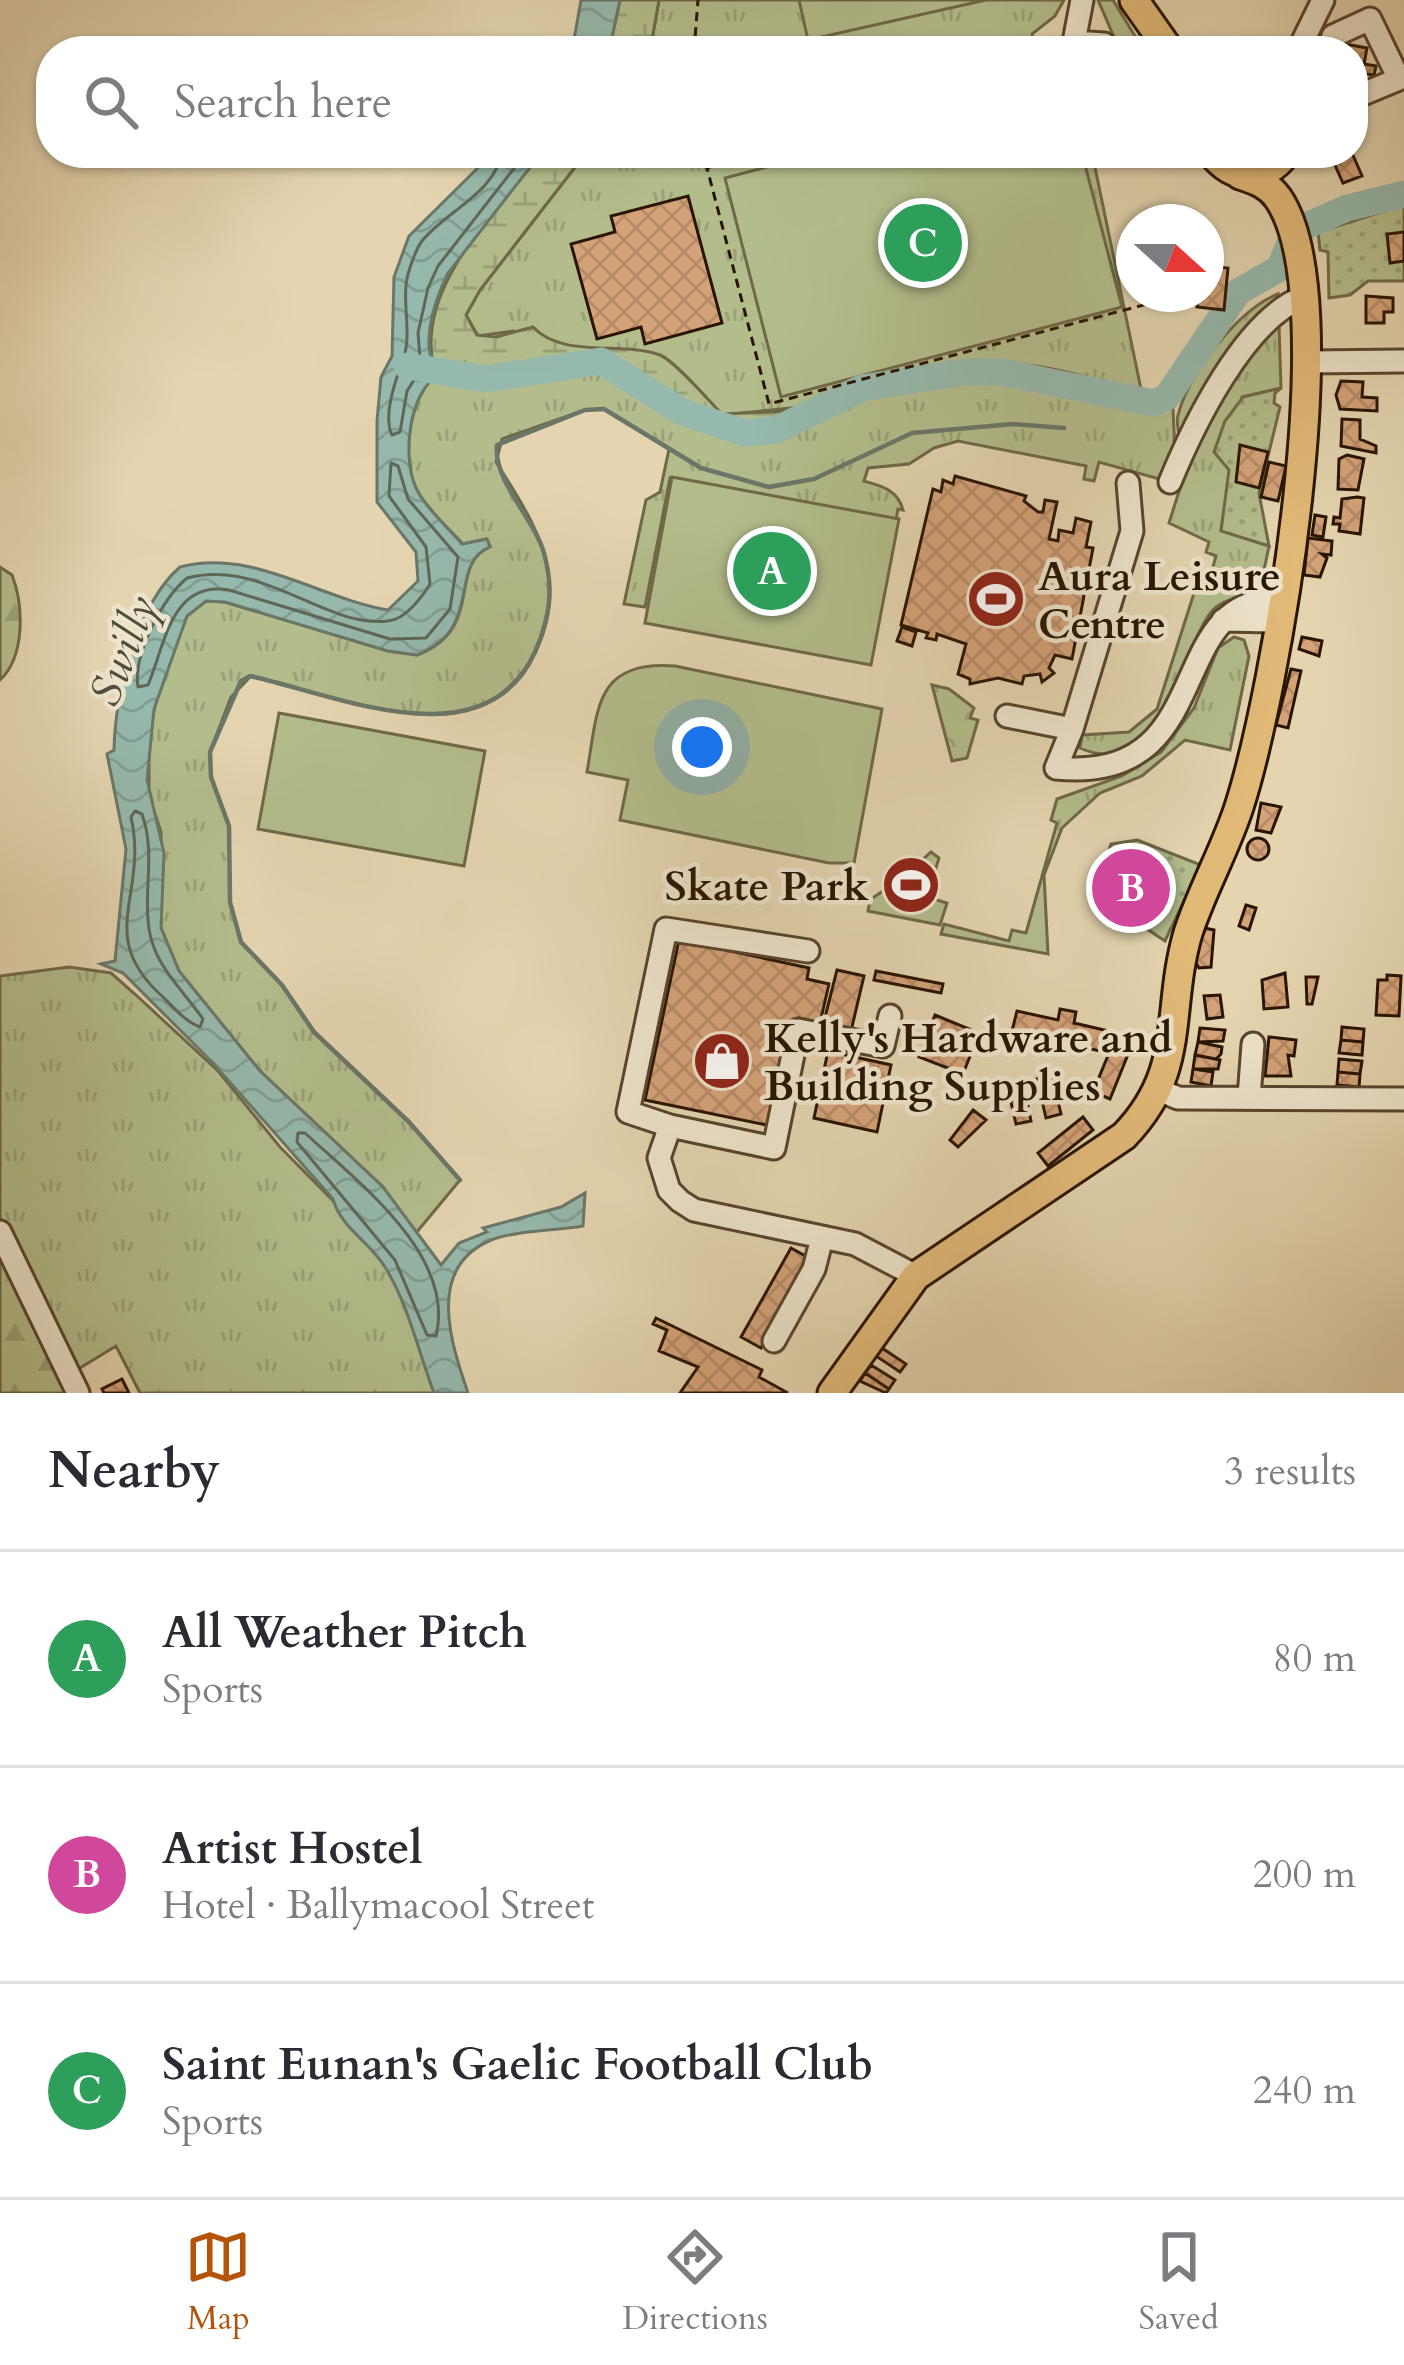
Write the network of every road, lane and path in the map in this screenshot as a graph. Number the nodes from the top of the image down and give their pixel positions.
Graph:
1 (698, 0) edge
2 (1082, 0) edge
3 (1134, 0) edge
4 (695, 36) edge
5 (1074, 36) edge
6 (1159, 36) edge
7 (1342, 36) edge
8 (1402, 78) edge
9 (1368, 92) edge
10 (706, 168) edge
11 (1231, 168) edge
12 (1271, 168) edge
13 (1287, 168) edge
14 (1240, 175) junction
15 (1294, 242) junction
16 (1304, 297) junction
17 (1117, 312) edge
18 (1308, 362) junction
19 (1404, 362) edge
20 (1128, 482) dead end
21 (1170, 482) dead end
22 (1279, 610) junction
23 (1247, 618) junction
24 (1222, 620) junction
25 (1270, 662) junction
26 (1007, 716) dead end
27 (1064, 748) junction
28 (808, 951) dead end
29 (890, 1016) dead end
30 (1253, 1044) dead end
31 (1159, 1090) junction
32 (1249, 1098) junction
33 (1404, 1099) edge
34 (670, 1126) junction
35 (0, 1232) edge
36 (822, 1238) junction
37 (916, 1276) junction
38 (774, 1341) dead end
39 (77, 1393) edge
40 (832, 1393) edge

1 - 4 path
2 - 5 street
3 - 6 main road
7 - 8 street
8 - 9 street
10 - 17 path
11 - 14 main road
12 - 14 main road
13 - 15 main road
14 - 15 main road
15 - 16 main road
16 - 18 main road
16 - 21 street
18 - 19 street
18 - 22 main road
20 - 27 street
22 - 23 street
22 - 24 street
22 - 25 main road
23 - 24 street
23 - 25 street
24 - 27 street
25 - 31 main road
26 - 27 street
28 - 34 street
29 - 34 street
30 - 32 street
31 - 32 street
31 - 37 main road
32 - 33 street
34 - 36 street
35 - 39 street
36 - 37 street
36 - 38 street
37 - 40 main road

